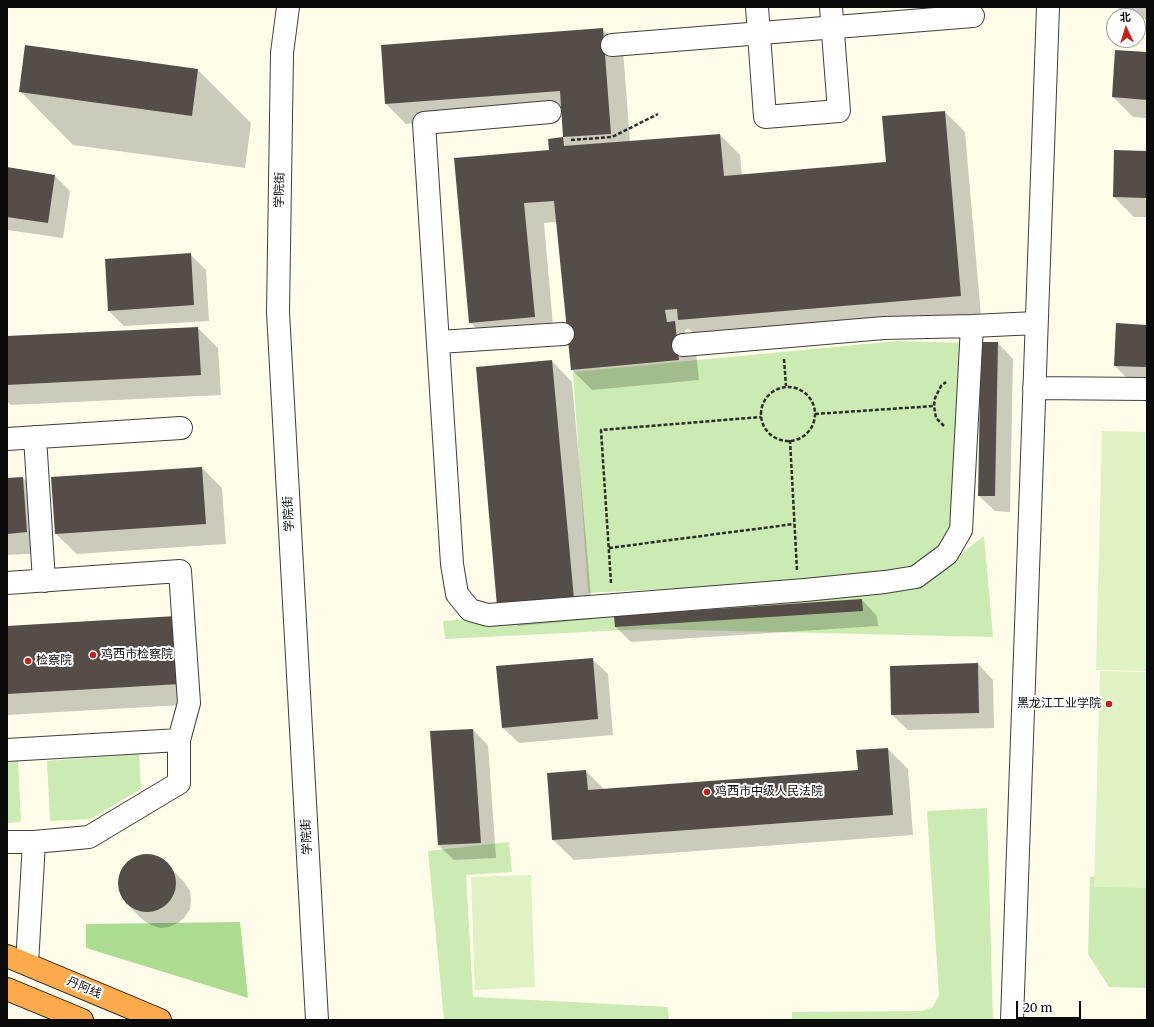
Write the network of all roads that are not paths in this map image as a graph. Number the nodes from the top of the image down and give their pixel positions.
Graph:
1 (288, 7) edge
2 (757, 7) edge
3 (1048, 7) edge
4 (973, 16) dead end
5 (832, 17) edge
6 (759, 34) junction
7 (612, 45) dead end
8 (550, 112) dead end
9 (1036, 323) junction
10 (972, 326) junction
11 (564, 334) dead end
12 (439, 342) junction
13 (683, 345) dead end
14 (1034, 388) junction
15 (1147, 390) edge
16 (181, 428) dead end
17 (34, 437) junction
18 (7, 439) edge
19 (44, 581) junction
20 (7, 584) edge
21 (179, 740) junction
22 (7, 750) edge
23 (7, 842) edge
24 (34, 842) junction
25 (7, 956) edge
26 (27, 964) junction
27 (7, 989) edge
28 (82, 1020) edge
29 (160, 1020) edge
30 (317, 1020) edge
31 (1012, 1020) edge

1 - 30 street, 学院街
2 - 6 street
3 - 9 street
4 - 5 street
5 - 6 street
5 - 6 street
6 - 7 street
8 - 12 street
9 - 10 street
9 - 14 street
10 - 12 street
10 - 13 street
11 - 12 street
14 - 15 street
14 - 31 street
16 - 17 street
17 - 18 street
17 - 19 street
19 - 20 street
19 - 21 street
21 - 22 street
21 - 24 street
23 - 24 street
24 - 26 street
25 - 26 highway, 丹阿线
26 - 29 highway, 丹阿线
27 - 28 highway

